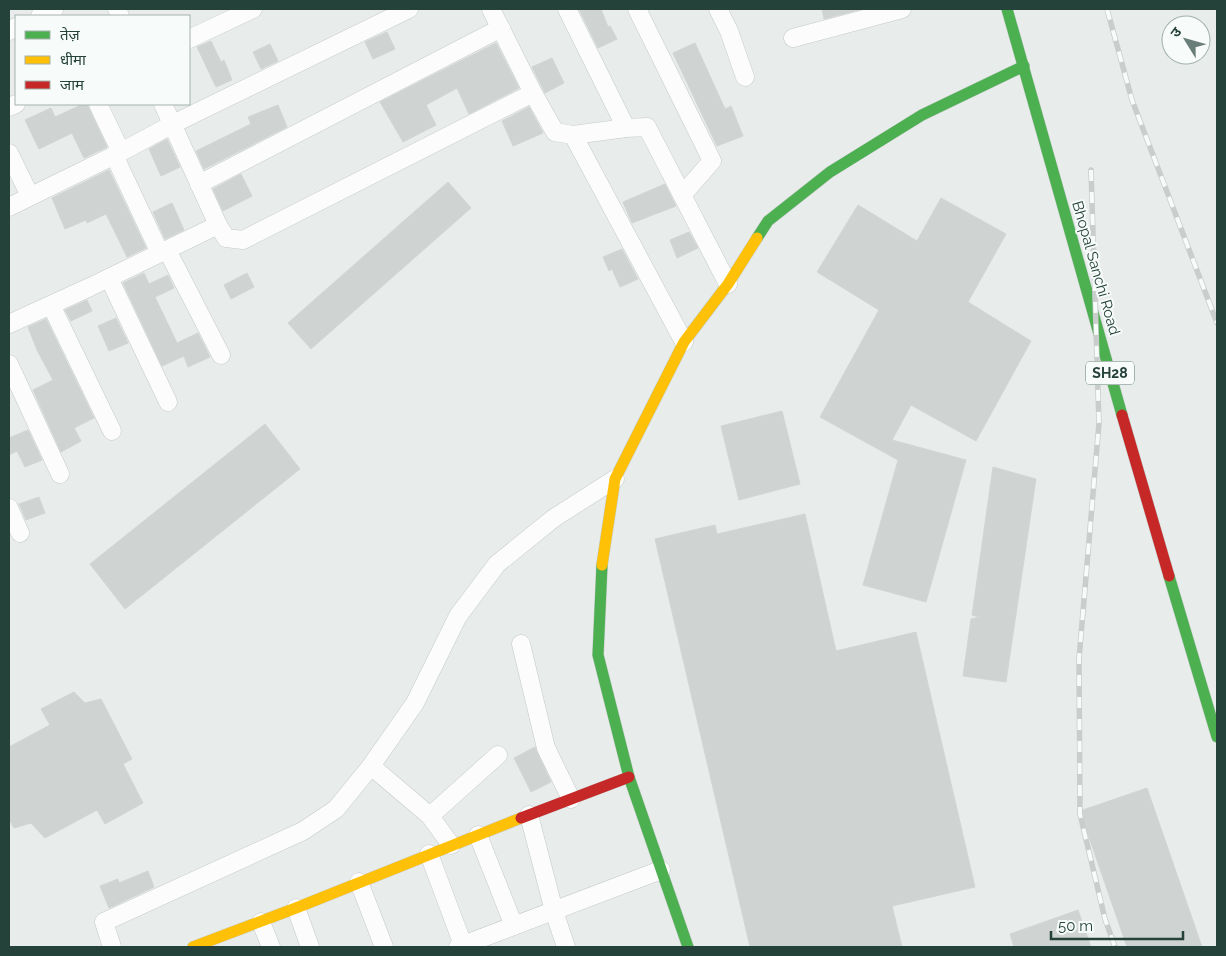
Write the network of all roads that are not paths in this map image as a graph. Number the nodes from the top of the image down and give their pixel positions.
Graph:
1 (253, 9) edge
2 (408, 9) edge
3 (491, 9) edge
4 (567, 9) edge
5 (637, 9) edge
6 (718, 9) edge
7 (902, 9) edge
8 (1007, 9) edge
9 (501, 28) junction
10 (793, 38) dead end
11 (190, 39) edge
12 (1024, 66) junction
13 (745, 77) dead end
14 (533, 93) junction
15 (98, 105) edge
16 (164, 105) edge
17 (173, 124) junction
18 (626, 128) junction
19 (573, 135) junction
20 (9, 153) edge
21 (118, 154) junction
22 (200, 184) junction
23 (683, 194) junction
24 (30, 196) junction
25 (9, 207) edge
26 (218, 225) junction
27 (163, 252) junction
28 (109, 278) junction
29 (728, 284) junction
30 (51, 305) junction
31 (9, 324) edge
32 (684, 342) junction
33 (221, 354) dead end
34 (9, 364) edge
35 (168, 402) dead end
36 (112, 431) dead end
37 (60, 474) dead end
38 (615, 479) junction
39 (9, 508) edge
40 (20, 533) dead end
41 (521, 644) dead end
42 (1217, 736) edge
43 (498, 755) dead end
44 (371, 766) junction
45 (629, 777) junction
46 (571, 799) junction
47 (529, 815) junction
48 (430, 816) junction
49 (478, 835) junction
50 (451, 845) junction
51 (429, 854) junction
52 (661, 870) junction
53 (360, 882) junction
54 (296, 908) junction
55 (554, 911) junction
56 (261, 922) junction
57 (514, 926) junction
58 (201, 946) edge
59 (460, 946) edge
60 (112, 947) edge
61 (271, 947) edge
62 (310, 947) edge
63 (384, 947) edge
64 (566, 947) edge
65 (688, 947) edge

1 - 11 street
2 - 17 street
3 - 9 street
4 - 18 street
5 - 23 street
6 - 13 street
7 - 10 street
8 - 12 street, Bhopal Sanchi Road / SH28
9 - 14 street
9 - 22 street
12 - 29 street
12 - 42 street, Bhopal Sanchi Road / SH28
14 - 19 street
14 - 26 street
15 - 21 street
16 - 17 street
17 - 21 street
17 - 22 street
18 - 19 street
18 - 23 street
19 - 32 street
20 - 24 street
21 - 24 street
21 - 27 street
22 - 26 street
23 - 29 street
24 - 25 street
26 - 27 street
27 - 28 street
27 - 33 street
28 - 30 street
28 - 35 street
29 - 32 street
30 - 31 street
30 - 36 street
32 - 38 street
34 - 37 street
38 - 44 street
38 - 45 street
39 - 40 street
41 - 46 street
43 - 48 street
44 - 48 street
44 - 60 street
45 - 46 street
45 - 52 street
46 - 47 street
47 - 49 street
47 - 55 street
48 - 50 street
49 - 50 street
49 - 57 street
50 - 51 street
51 - 53 street
51 - 59 street
52 - 55 street
52 - 65 street
53 - 54 street
53 - 63 street
54 - 56 street
54 - 62 street
55 - 57 street
55 - 64 street
56 - 58 street
56 - 61 street
57 - 59 street

